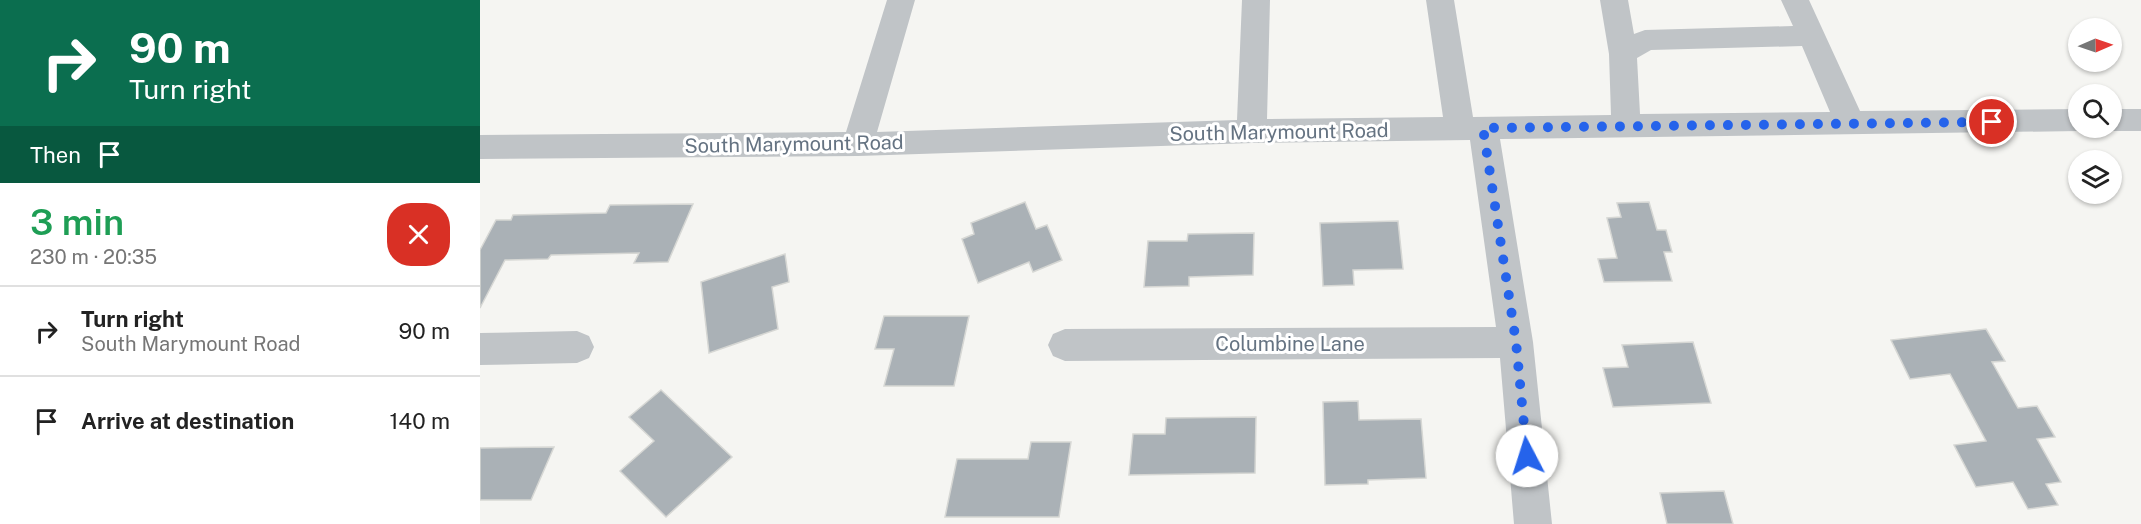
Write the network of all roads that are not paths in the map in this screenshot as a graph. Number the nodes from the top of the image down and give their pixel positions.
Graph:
1 (901, 0) edge
2 (1256, 0) edge
3 (1440, 0) edge
4 (1614, 0) edge
5 (1795, 0) edge
6 (1811, 36) junction
7 (1623, 54) junction
8 (2068, 120) edge
9 (2122, 120) edge
10 (2141, 120) edge
11 (1850, 123) junction
12 (1626, 126) junction
13 (1472, 128) junction
14 (1252, 131) junction
15 (858, 144) junction
16 (480, 147) edge
17 (1516, 342) junction
18 (1065, 345) dead end
19 (577, 347) dead end
20 (480, 349) edge
21 (1533, 524) edge

1 - 15 street
2 - 14 street
3 - 13 street
4 - 7 street
5 - 6 street
6 - 7 street
6 - 11 street
7 - 12 street
8 - 11 street, South Marymount Road
9 - 10 street
11 - 12 street, South Marymount Road
12 - 13 street, South Marymount Road
13 - 14 street, South Marymount Road
13 - 17 street
14 - 15 street, South Marymount Road
15 - 16 street, South Marymount Road
17 - 18 street, Columbine Lane
17 - 21 street
19 - 20 street

